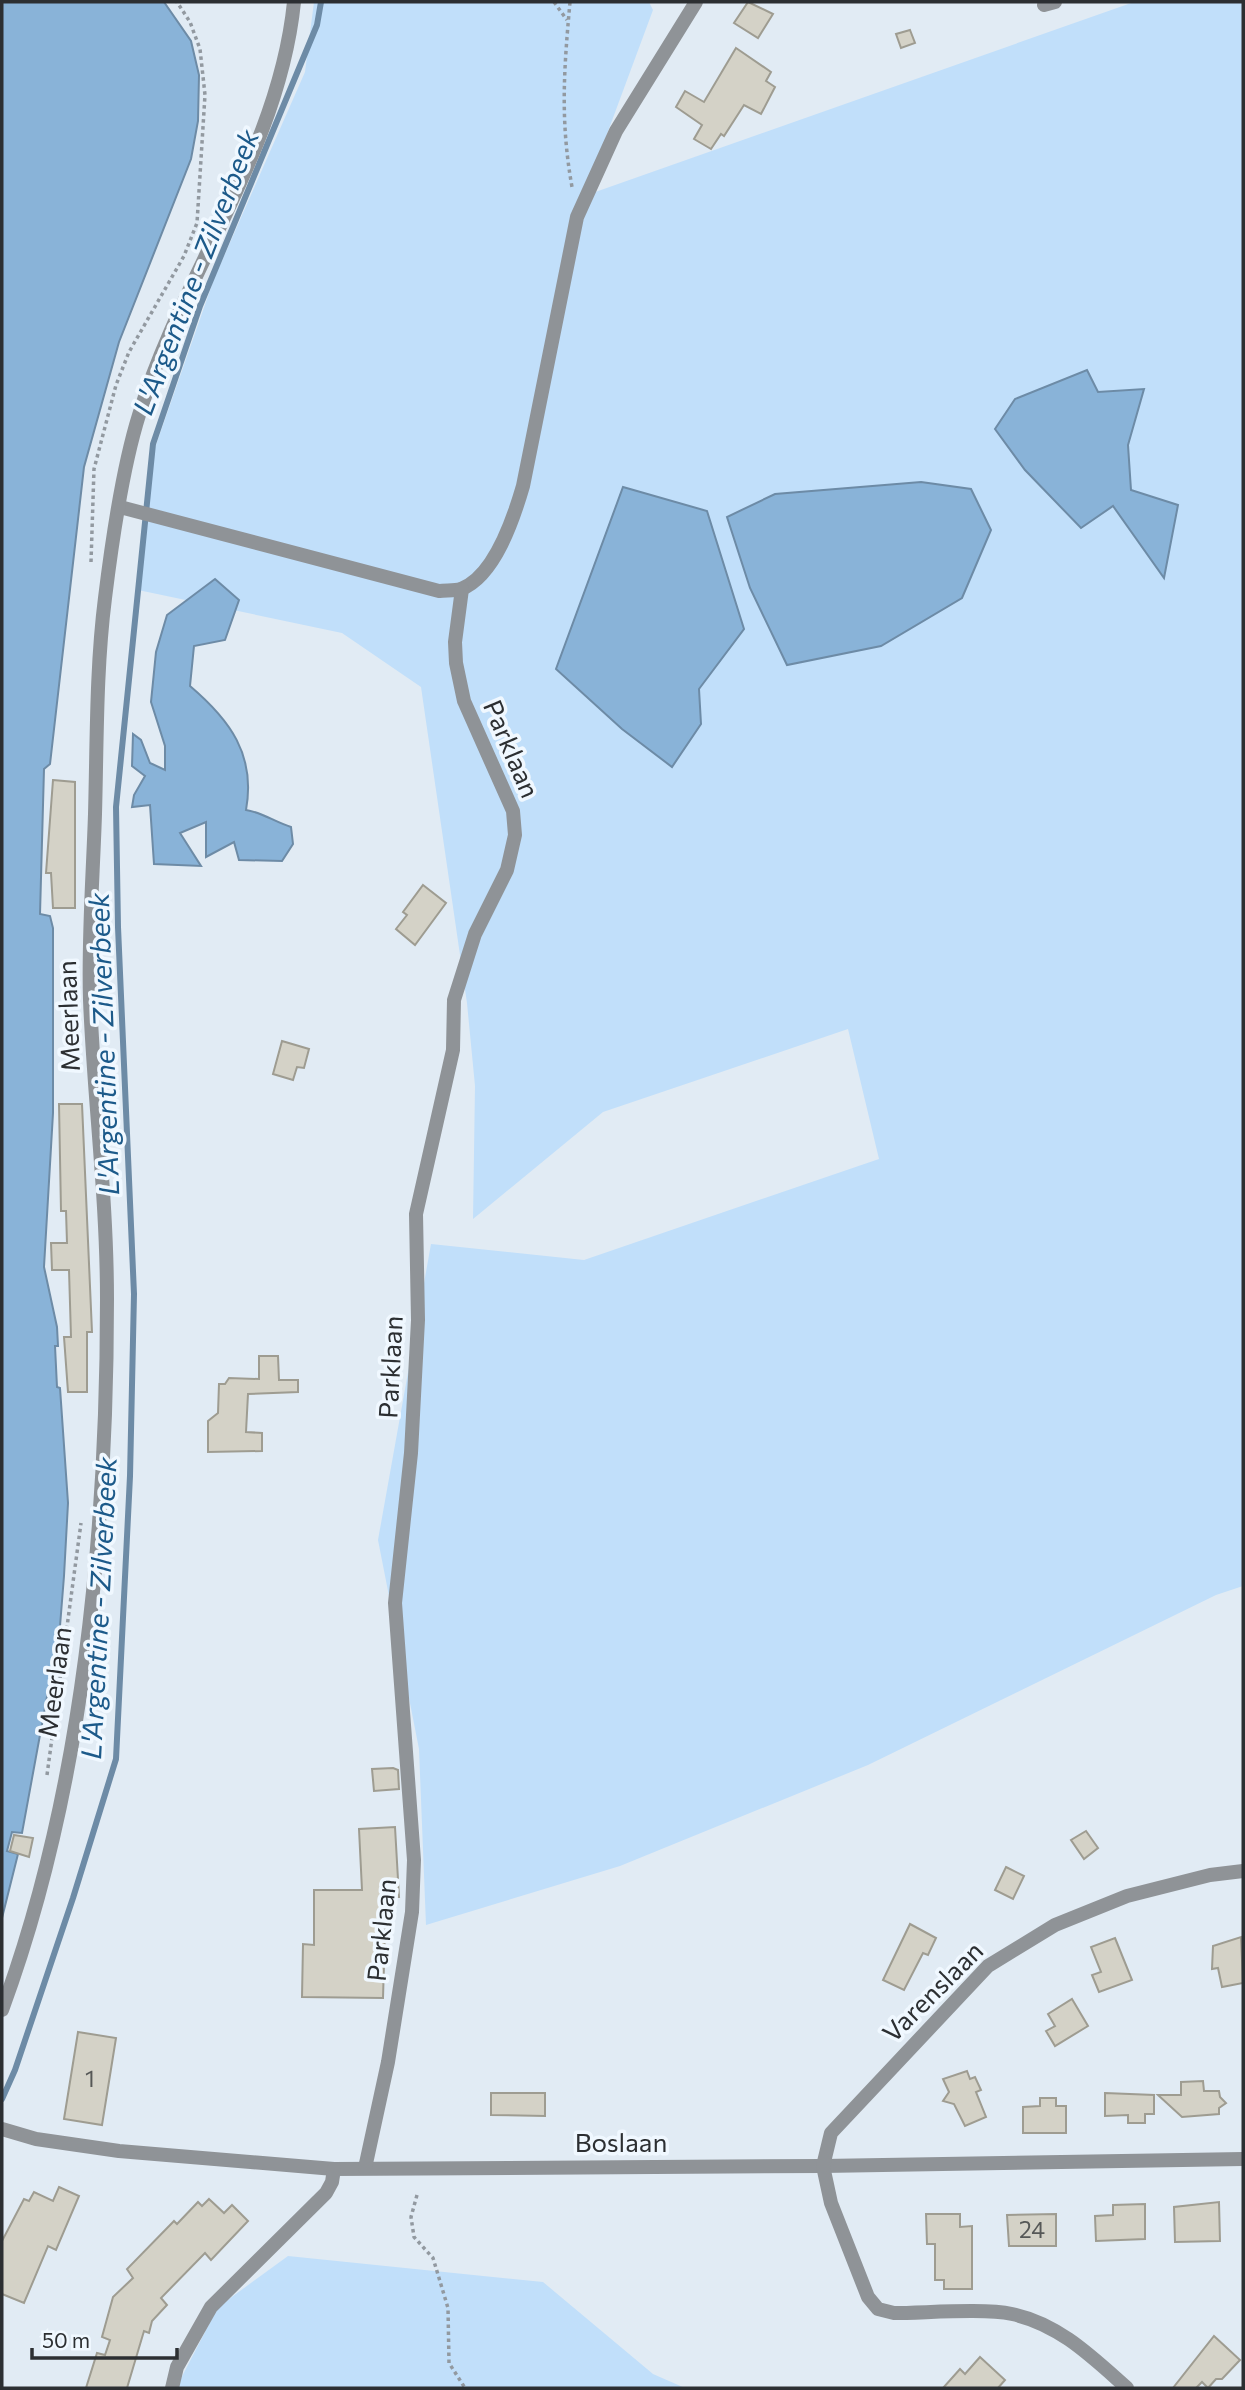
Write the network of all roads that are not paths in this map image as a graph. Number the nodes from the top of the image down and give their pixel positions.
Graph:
1 (294, 2) edge
2 (696, 2) edge
3 (125, 509) junction
4 (462, 589) junction
5 (1243, 1871) edge
6 (2, 2010) edge
7 (3, 2130) edge
8 (1243, 2159) edge
9 (823, 2166) junction
10 (365, 2168) junction
11 (334, 2169) junction
12 (172, 2388) edge
13 (1127, 2388) edge

1 - 3 street, Meerlaan
2 - 4 street
3 - 4 street
3 - 6 street, Meerlaan
4 - 10 street, Parklaan
5 - 9 street, Varenslaan
7 - 11 street, Boslaan
8 - 9 street, Boslaan
9 - 10 street, Boslaan
9 - 13 street
10 - 11 street, Boslaan
11 - 12 street

